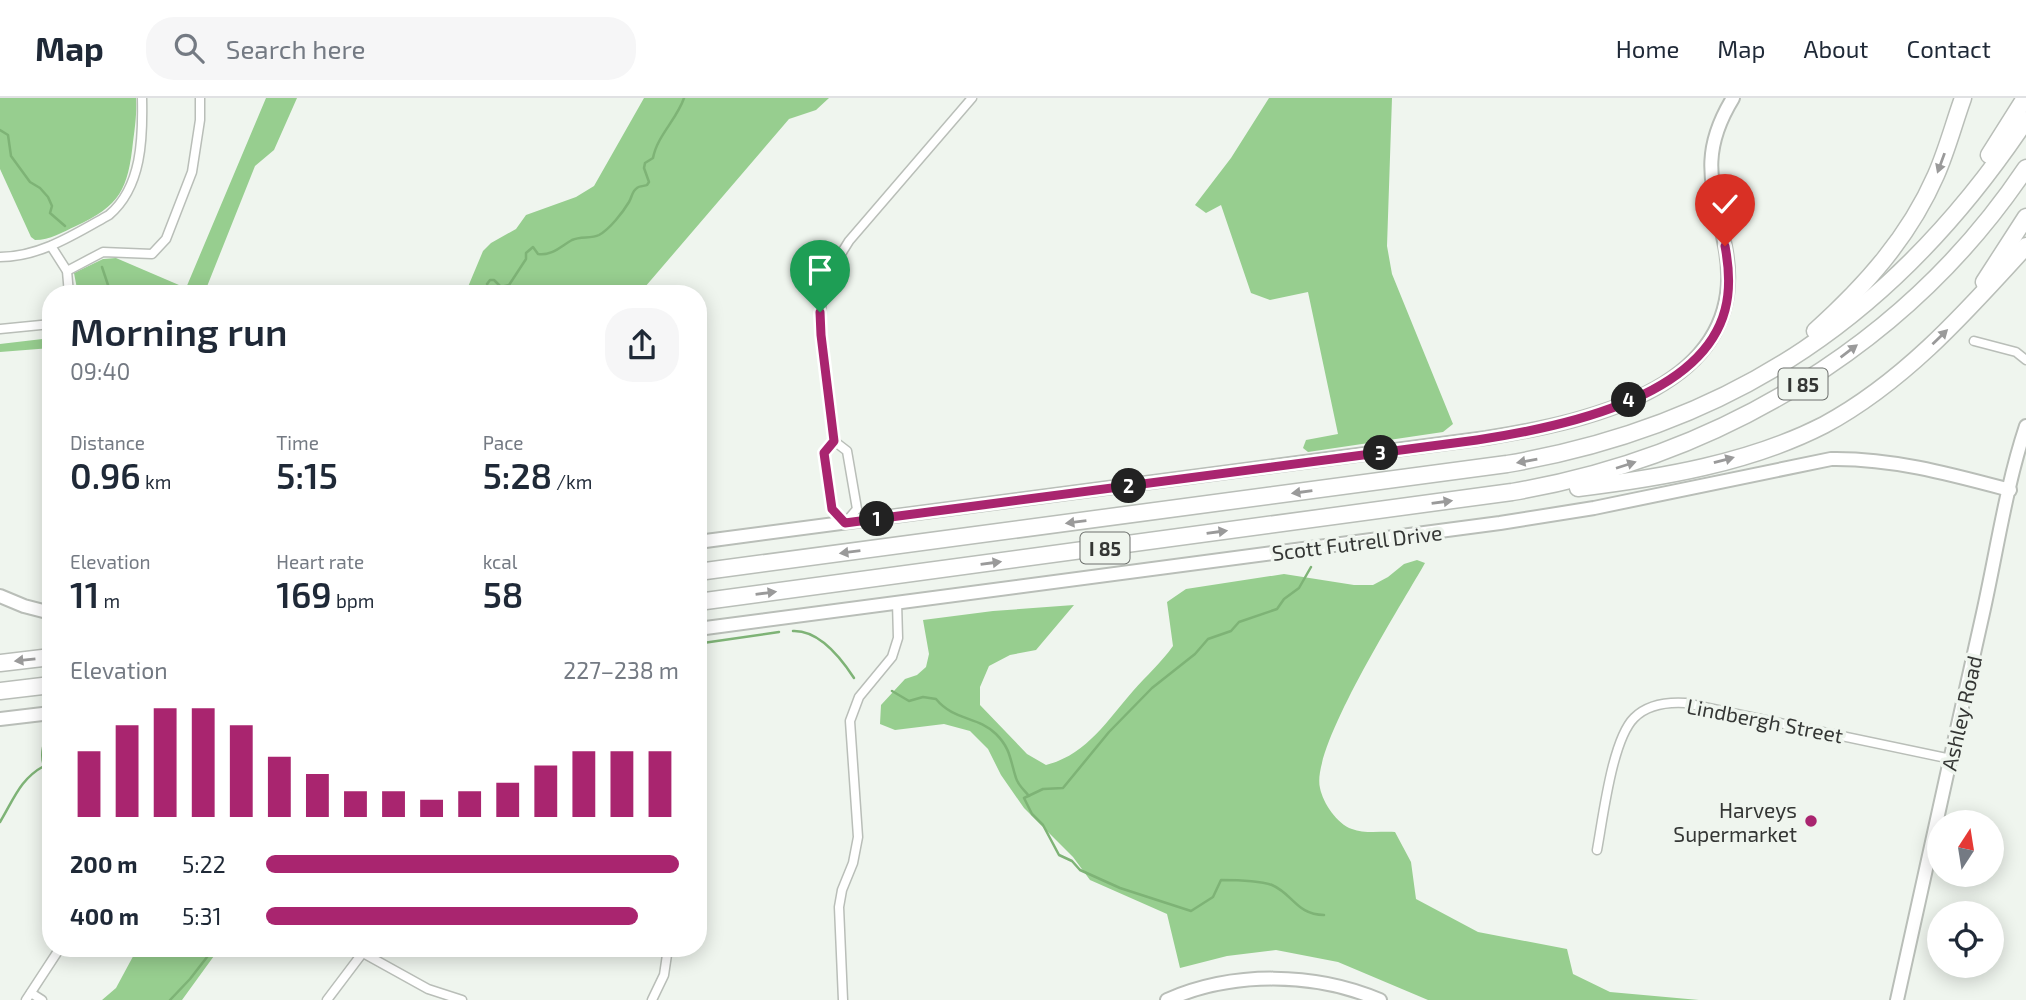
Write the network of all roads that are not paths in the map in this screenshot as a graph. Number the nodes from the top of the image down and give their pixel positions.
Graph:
1 (142, 98) edge
2 (200, 98) edge
3 (972, 98) edge
4 (1733, 98) edge
5 (1963, 98) edge
6 (2025, 98) edge
7 (2026, 120) edge
8 (2026, 168) edge
9 (2026, 217) edge
10 (51, 246) junction
11 (2026, 246) edge
12 (1920, 255) junction
13 (0, 257) edge
14 (67, 271) junction
15 (68, 285) edge
16 (1966, 310) junction
17 (42, 325) edge
18 (0, 329) edge
19 (1974, 341) dead end
20 (2026, 360) edge
21 (1766, 374) junction
22 (2026, 426) edge
23 (834, 441) junction
24 (2010, 489) junction
25 (1512, 492) junction
26 (845, 523) junction
27 (707, 541) edge
28 (707, 571) edge
29 (0, 596) edge
30 (707, 601) edge
31 (897, 602) junction
32 (42, 610) edge
33 (707, 628) edge
34 (42, 658) edge
35 (0, 663) edge
36 (42, 686) edge
37 (0, 691) edge
38 (42, 714) edge
39 (0, 719) edge
40 (1951, 759) junction
41 (1597, 850) dead end
42 (54, 957) edge
43 (359, 957) edge
44 (374, 957) edge
45 (667, 957) edge
46 (29, 996) edge
47 (42, 1000) edge
48 (327, 1000) edge
49 (462, 1000) edge
50 (652, 1000) edge
51 (843, 1000) edge
52 (1167, 1000) edge
53 (1380, 1000) edge
54 (1897, 1000) edge

1 - 10 street
2 - 14 street
3 - 23 street
4 - 26 street
5 -> 21 highway
6 - 12 highway
7 - 12 highway, I 85
25 -> 8 highway, I 85
9 - 16 highway
10 - 13 street
10 - 14 street
11 - 16 highway
12 - 21 highway, I 85
14 - 15 street
25 -> 16 highway
17 - 18 street
19 - 20 street
21 -> 28 highway, I 85
22 - 24 street, Ashley Road
23 - 26 street
23 - 26 street
24 - 31 street, Scott Futrell Drive
24 - 40 street, Ashley Road
30 -> 25 highway, I 85
26 - 27 street
29 - 32 street
31 - 33 street, Scott Futrell Drive
31 - 51 street
34 -> 35 highway
36 - 37 highway
38 - 39 street
40 - 41 street, Lindbergh Street
40 - 54 street, Ashley Road
42 - 46 street
43 - 48 street
44 - 49 street
45 - 50 street
46 - 47 street
52 - 53 street

